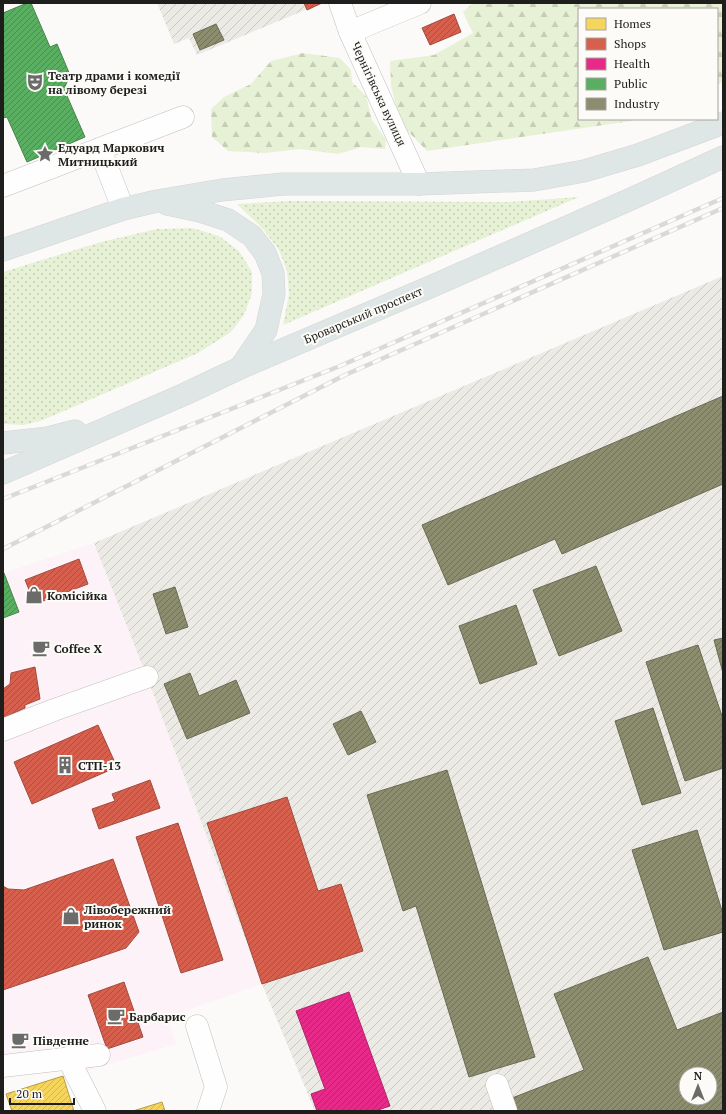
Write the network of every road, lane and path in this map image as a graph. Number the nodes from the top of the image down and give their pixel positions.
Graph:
1 (340, 3) edge
2 (420, 3) edge
3 (350, 32) junction
4 (183, 117) dead end
5 (723, 123) edge
6 (100, 149) junction
7 (723, 157) edge
8 (419, 184) junction
9 (3, 186) edge
10 (157, 201) junction
11 (123, 210) junction
12 (4, 250) edge
13 (240, 368) junction
14 (144, 412) junction
15 (3, 443) edge
16 (3, 473) edge
17 (147, 677) dead end
18 (3, 730) edge
19 (197, 1026) dead end
20 (99, 1055) dead end
21 (68, 1058) junction
22 (3, 1066) edge
23 (496, 1085) dead end
24 (216, 1087) junction
25 (95, 1111) edge
26 (208, 1111) edge
27 (225, 1111) edge
28 (506, 1111) edge

1 - 3 lane, Чернігівська вулиця
2 - 3 lane
3 - 8 lane, Чернігівська вулиця
4 - 6 lane
5 - 8 main road
6 - 9 lane
6 - 11 lane
7 - 13 main road, Броварський проспект
8 - 10 main road
10 - 11 main road
10 - 13 main road
11 - 12 main road
13 - 14 main road, Броварський проспект
14 - 15 main road
14 - 16 main road, Броварський проспект
17 - 18 lane
19 - 24 lane
20 - 21 lane
21 - 22 lane
21 - 25 lane
23 - 28 lane
24 - 26 lane
24 - 27 lane

